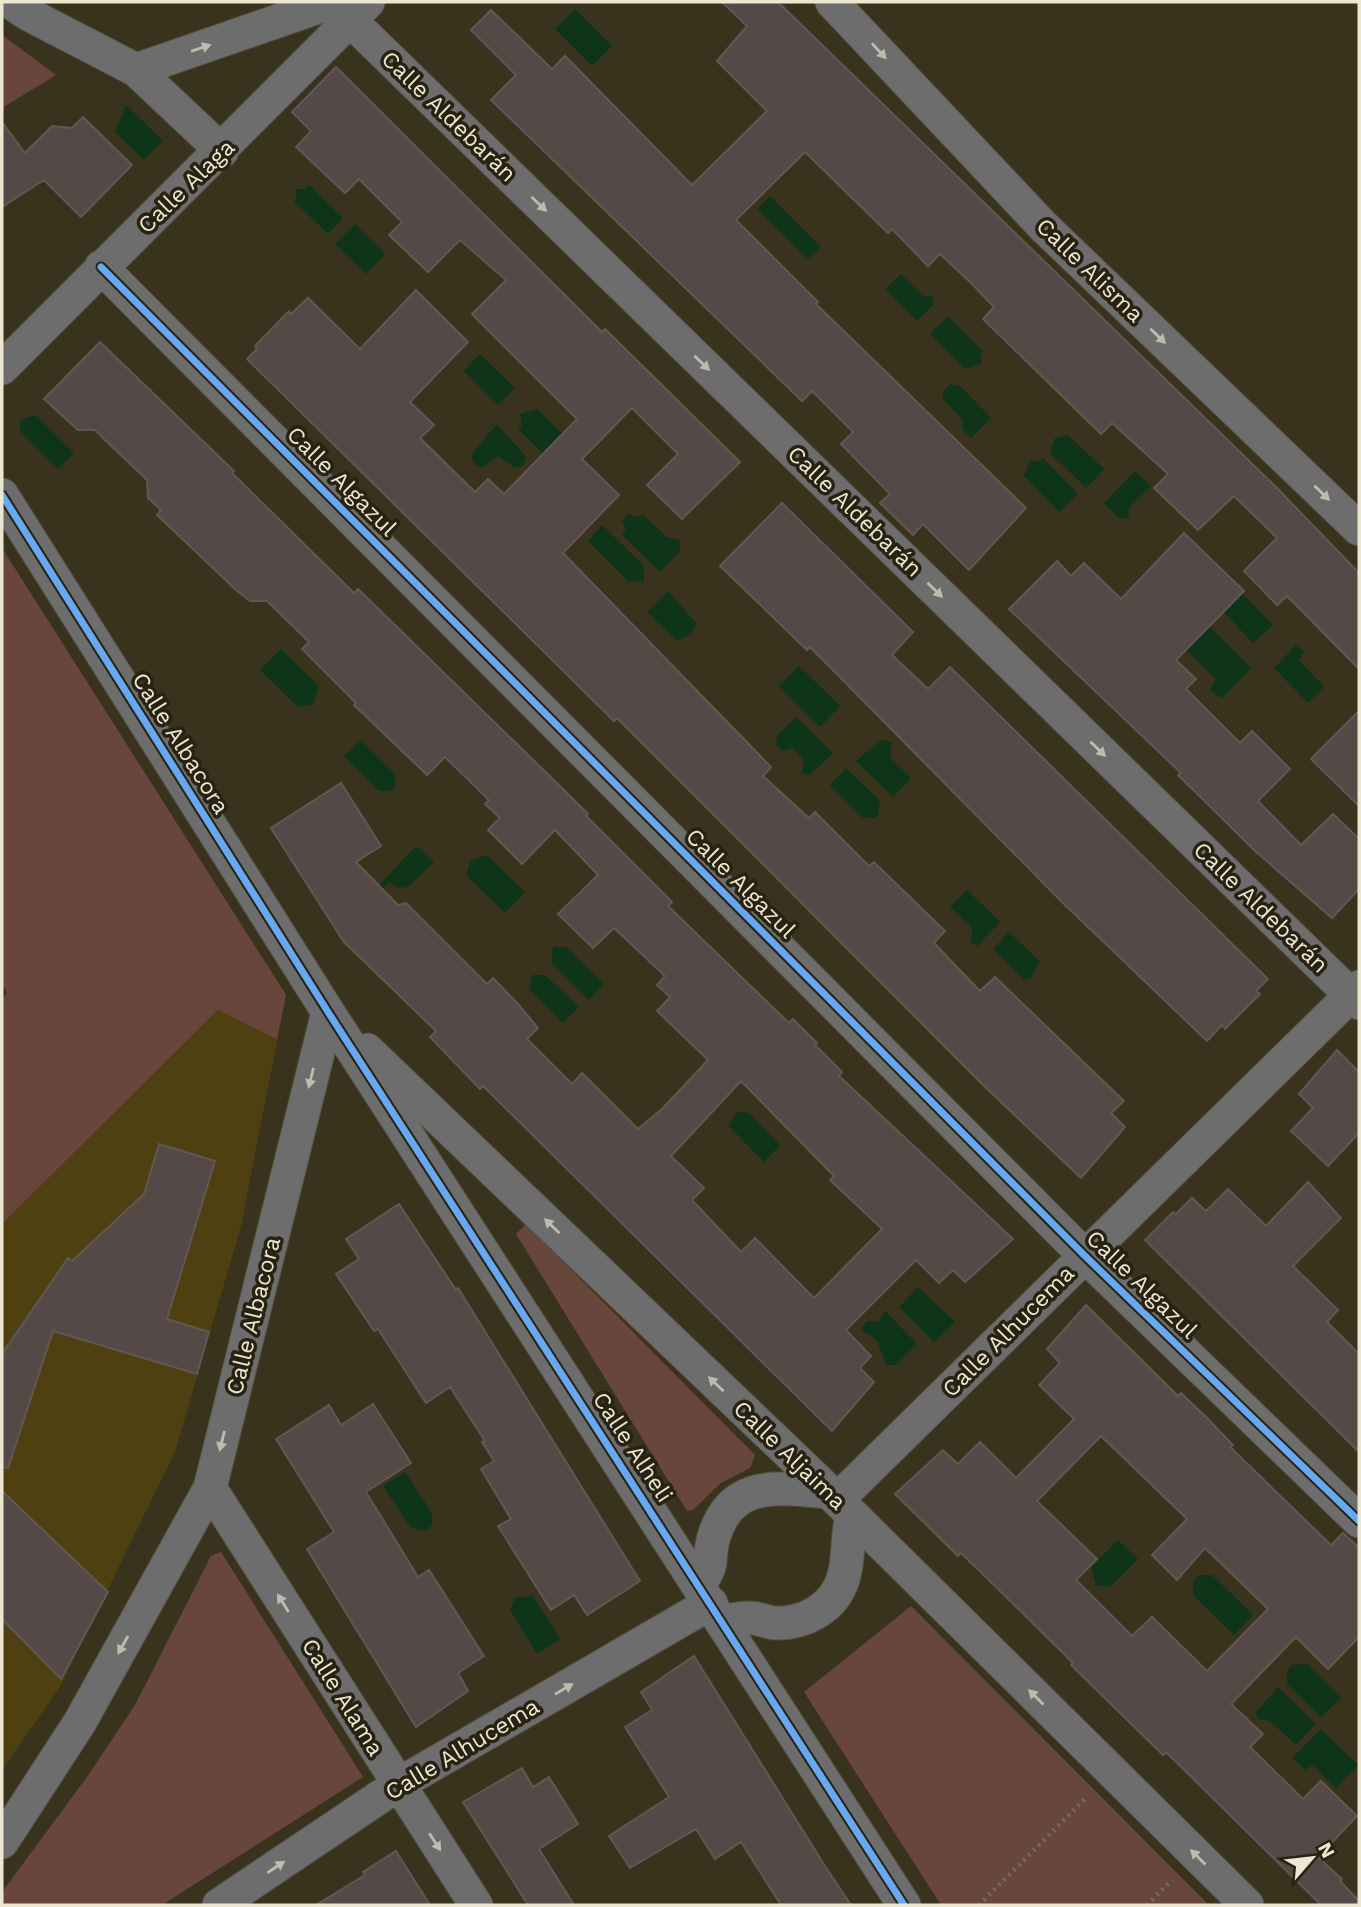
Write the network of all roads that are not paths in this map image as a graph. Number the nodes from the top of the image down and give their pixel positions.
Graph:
1 (10, 2) edge
2 (832, 2) edge
3 (350, 8) edge
4 (136, 70) junction
5 (222, 151) junction
6 (101, 267) junction
7 (2, 368) edge
8 (2, 495) edge
9 (1359, 529) edge
10 (1357, 995) edge
11 (328, 1012) junction
12 (1084, 1255) junction
13 (210, 1488) junction
14 (839, 1503) junction
15 (1359, 1521) edge
16 (711, 1603) junction
17 (398, 1784) junction
18 (2, 1842) edge
19 (219, 1905) edge
20 (476, 1905) edge
21 (904, 1905) edge
22 (1247, 1905) edge

1 - 4 street
2 -> 9 street, Calle Alisma
4 -> 3 street
3 - 5 street, Calle Alaga
3 -> 10 street, Calle Aldebarán
4 - 5 street
5 - 6 street, Calle Alaga
6 - 7 street, Calle Alaga
6 - 12 street, Calle Algazul
8 - 11 street, Calle Albacora
10 - 12 street, Calle Alhucema
11 -> 13 street, Calle Albacora
14 -> 11 street, Calle Aljaima
11 - 16 street, Calle Alheli
12 - 14 street, Calle Alhucema
12 - 15 street, Calle Algazul
17 -> 13 street, Calle Alama
13 -> 18 street, Calle Albacora
14 - 16 street
14 - 16 street
22 -> 14 street, Calle Aljaima
17 -> 16 street, Calle Alhucema
16 - 21 street, Calle Alheli
19 -> 17 street, Calle Alhucema
17 -> 20 street, Calle Alama

